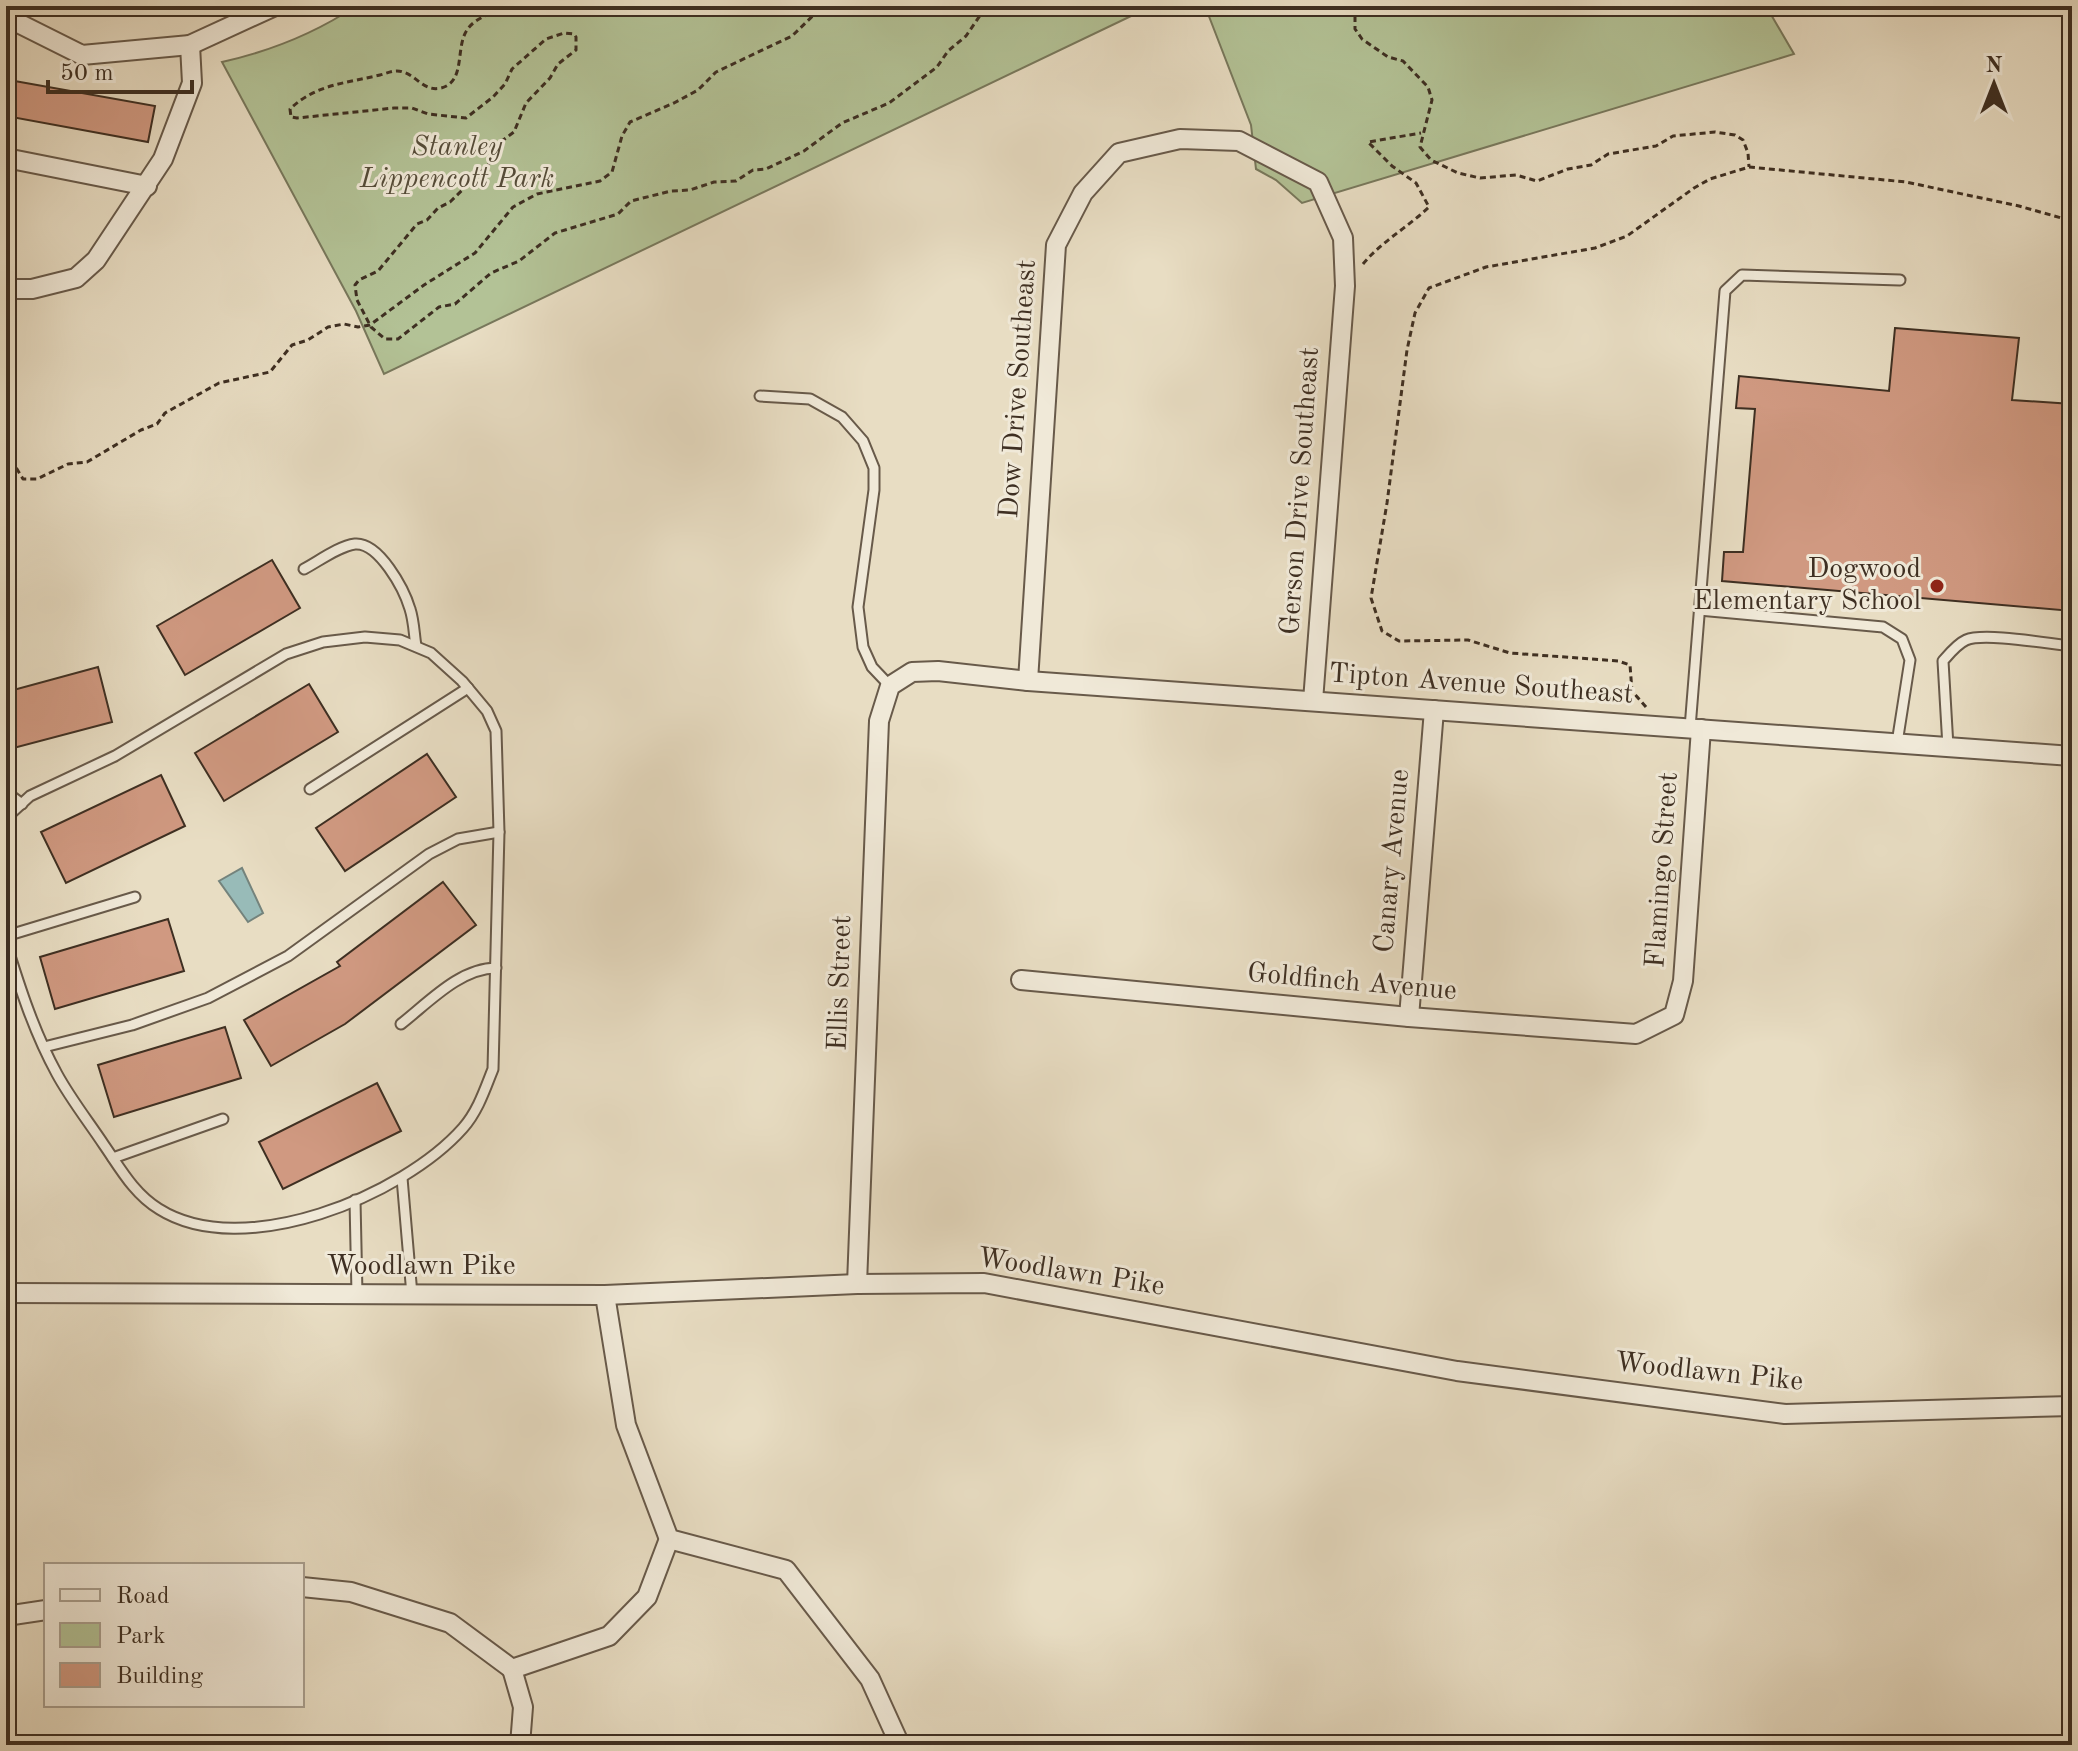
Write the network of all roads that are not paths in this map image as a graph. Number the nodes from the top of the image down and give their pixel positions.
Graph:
1 (275, 6) edge
2 (6, 17) edge
3 (190, 45) junction
4 (6, 158) edge
5 (147, 186) junction
6 (1900, 280) dead end
7 (1345, 286) joint
8 (6, 289) edge
9 (760, 396) dead end
10 (304, 569) dead end
11 (1699, 610) junction
12 (416, 646) junction
13 (2072, 646) edge
14 (1028, 681) junction
15 (890, 686) junction
16 (468, 688) junction
17 (1313, 701) junction
18 (1434, 710) junction
19 (1696, 728) junction
20 (1897, 743) junction
21 (1948, 747) junction
22 (2072, 756) edge
23 (310, 789) dead end
24 (6, 792) edge
25 (22, 804) junction
26 (6, 818) edge
27 (499, 832) junction
28 (135, 897) dead end
29 (6, 936) edge
30 (6, 943) edge
31 (496, 968) junction
32 (1021, 980) dead end
33 (1674, 1015) joint
34 (1409, 1017) junction
35 (401, 1024) dead end
36 (44, 1047) junction
37 (223, 1119) dead end
38 (113, 1158) junction
39 (402, 1178) junction
40 (355, 1200) junction
41 (857, 1284) junction
42 (6, 1293) edge
43 (357, 1294) junction
44 (412, 1295) junction
45 (605, 1295) junction
46 (2072, 1406) edge
47 (669, 1539) junction
48 (304, 1587) edge
49 (44, 1610) edge
50 (6, 1616) edge
51 (512, 1669) junction
52 (520, 1745) edge
53 (900, 1745) edge

1 - 3 street
2 - 3 street
3 - 5 street
4 - 5 street
5 - 8 street
6 - 11 lane
7 - 14 street, Dow Drive Southeast
7 - 17 street, Gerson Drive Southeast
9 - 15 lane
10 - 12 lane
11 - 19 lane
11 - 20 lane
12 - 16 lane
12 - 25 lane
13 - 21 lane
14 - 15 street, Tipton Avenue Southeast
14 - 17 street, Tipton Avenue Southeast
15 - 41 street, Ellis Street
16 - 23 lane
16 - 27 lane
17 - 18 street, Tipton Avenue Southeast
18 - 19 street, Tipton Avenue Southeast
18 - 34 street, Canary Avenue
19 - 20 street, Tipton Avenue Southeast
19 - 33 street, Flamingo Street
20 - 21 street, Tipton Avenue Southeast
21 - 22 street, Tipton Avenue Southeast
24 - 25 lane
25 - 26 lane
27 - 31 lane
27 - 36 lane
28 - 29 lane
30 - 36 lane
31 - 35 lane
31 - 39 lane
32 - 34 street, Goldfinch Avenue
33 - 34 street, Goldfinch Avenue
36 - 38 lane
37 - 38 lane
38 - 40 lane
39 - 40 lane
39 - 44 lane
40 - 43 lane
41 - 45 street, Woodlawn Pike
41 - 46 street, Woodlawn Pike
42 - 43 street, Woodlawn Pike
43 - 44 street, Woodlawn Pike
44 - 45 street, Woodlawn Pike
45 - 47 street
47 - 51 street
47 - 53 street
48 - 51 street
49 - 50 street
51 - 52 street

